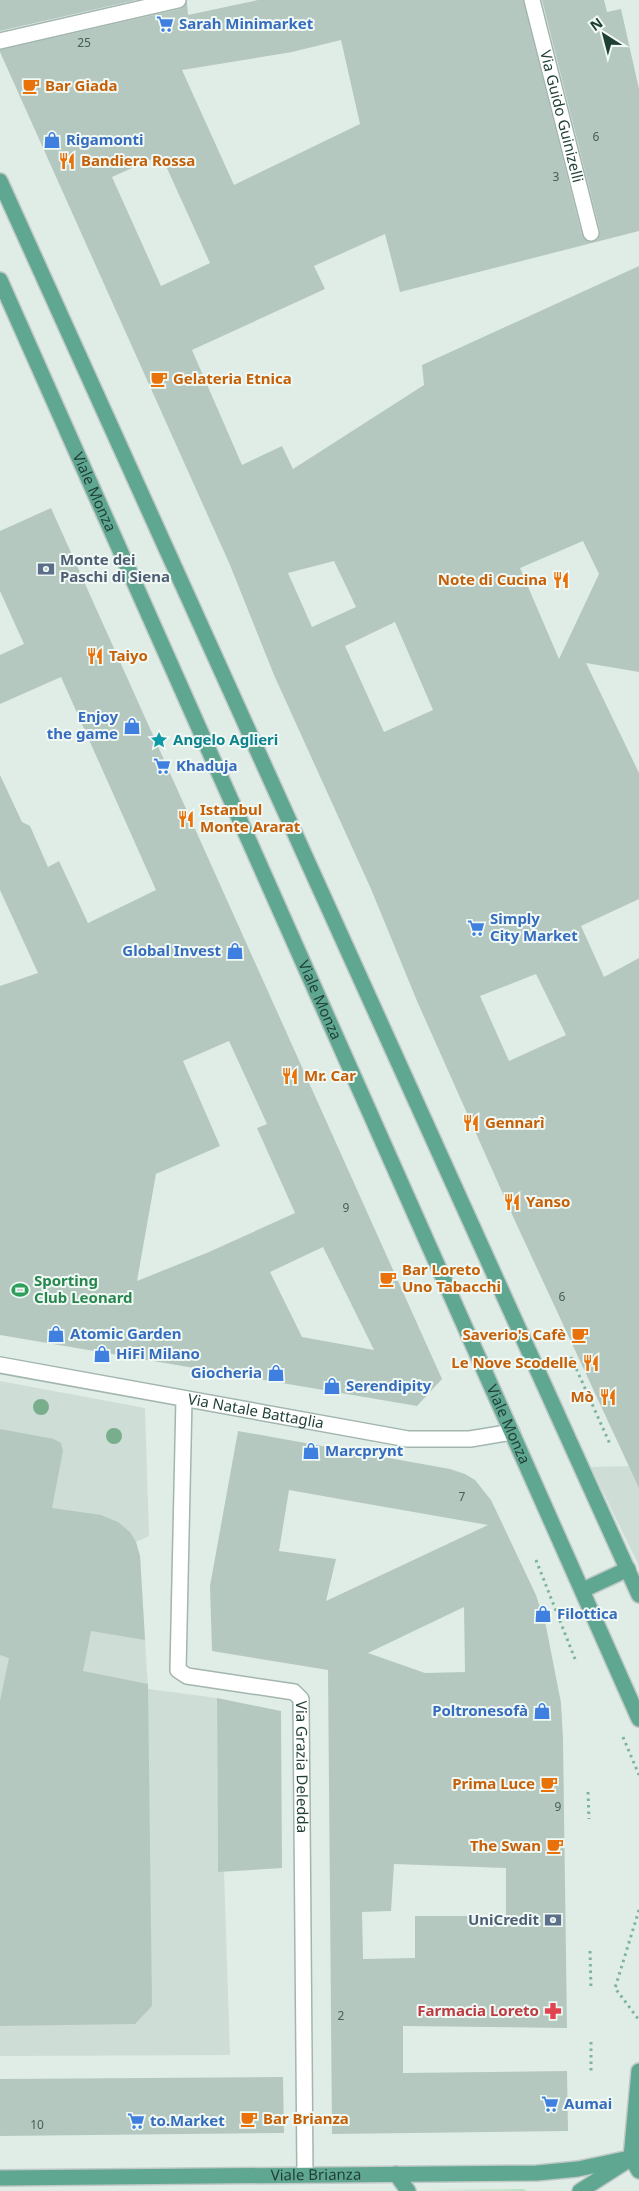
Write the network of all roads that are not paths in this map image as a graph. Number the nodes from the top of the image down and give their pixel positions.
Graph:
1 (178, 0) edge
2 (532, 0) edge
3 (0, 41) edge
4 (0, 181) edge
5 (591, 233) dead end
6 (0, 280) edge
7 (0, 1365) edge
8 (184, 1398) junction
9 (512, 1432) junction
10 (628, 1569) junction
11 (583, 1590) junction
12 (639, 1595) edge
13 (639, 1719) edge
14 (639, 2071) edge
15 (635, 2157) edge
16 (639, 2171) edge
17 (396, 2174) junction
18 (305, 2175) junction
19 (0, 2178) edge
20 (408, 2191) edge
21 (580, 2191) edge

1 - 3 street
2 - 5 street, Via Guido Guinizelli
4 - 10 main road
6 - 9 main road, Viale Monza
7 - 8 street, Via Natale Battaglia
8 - 9 street, Via Natale Battaglia
8 - 18 street, Via Grazia Deledda
9 - 11 main road, Viale Monza
10 - 11 main road
10 - 12 main road
11 - 13 main road, Viale Monza
14 - 15 main road
15 - 16 main road
15 - 17 main road, Viale Brianza
15 - 21 main road
17 - 18 main road, Viale Brianza
17 - 20 main road
18 - 19 main road, Viale Brianza

